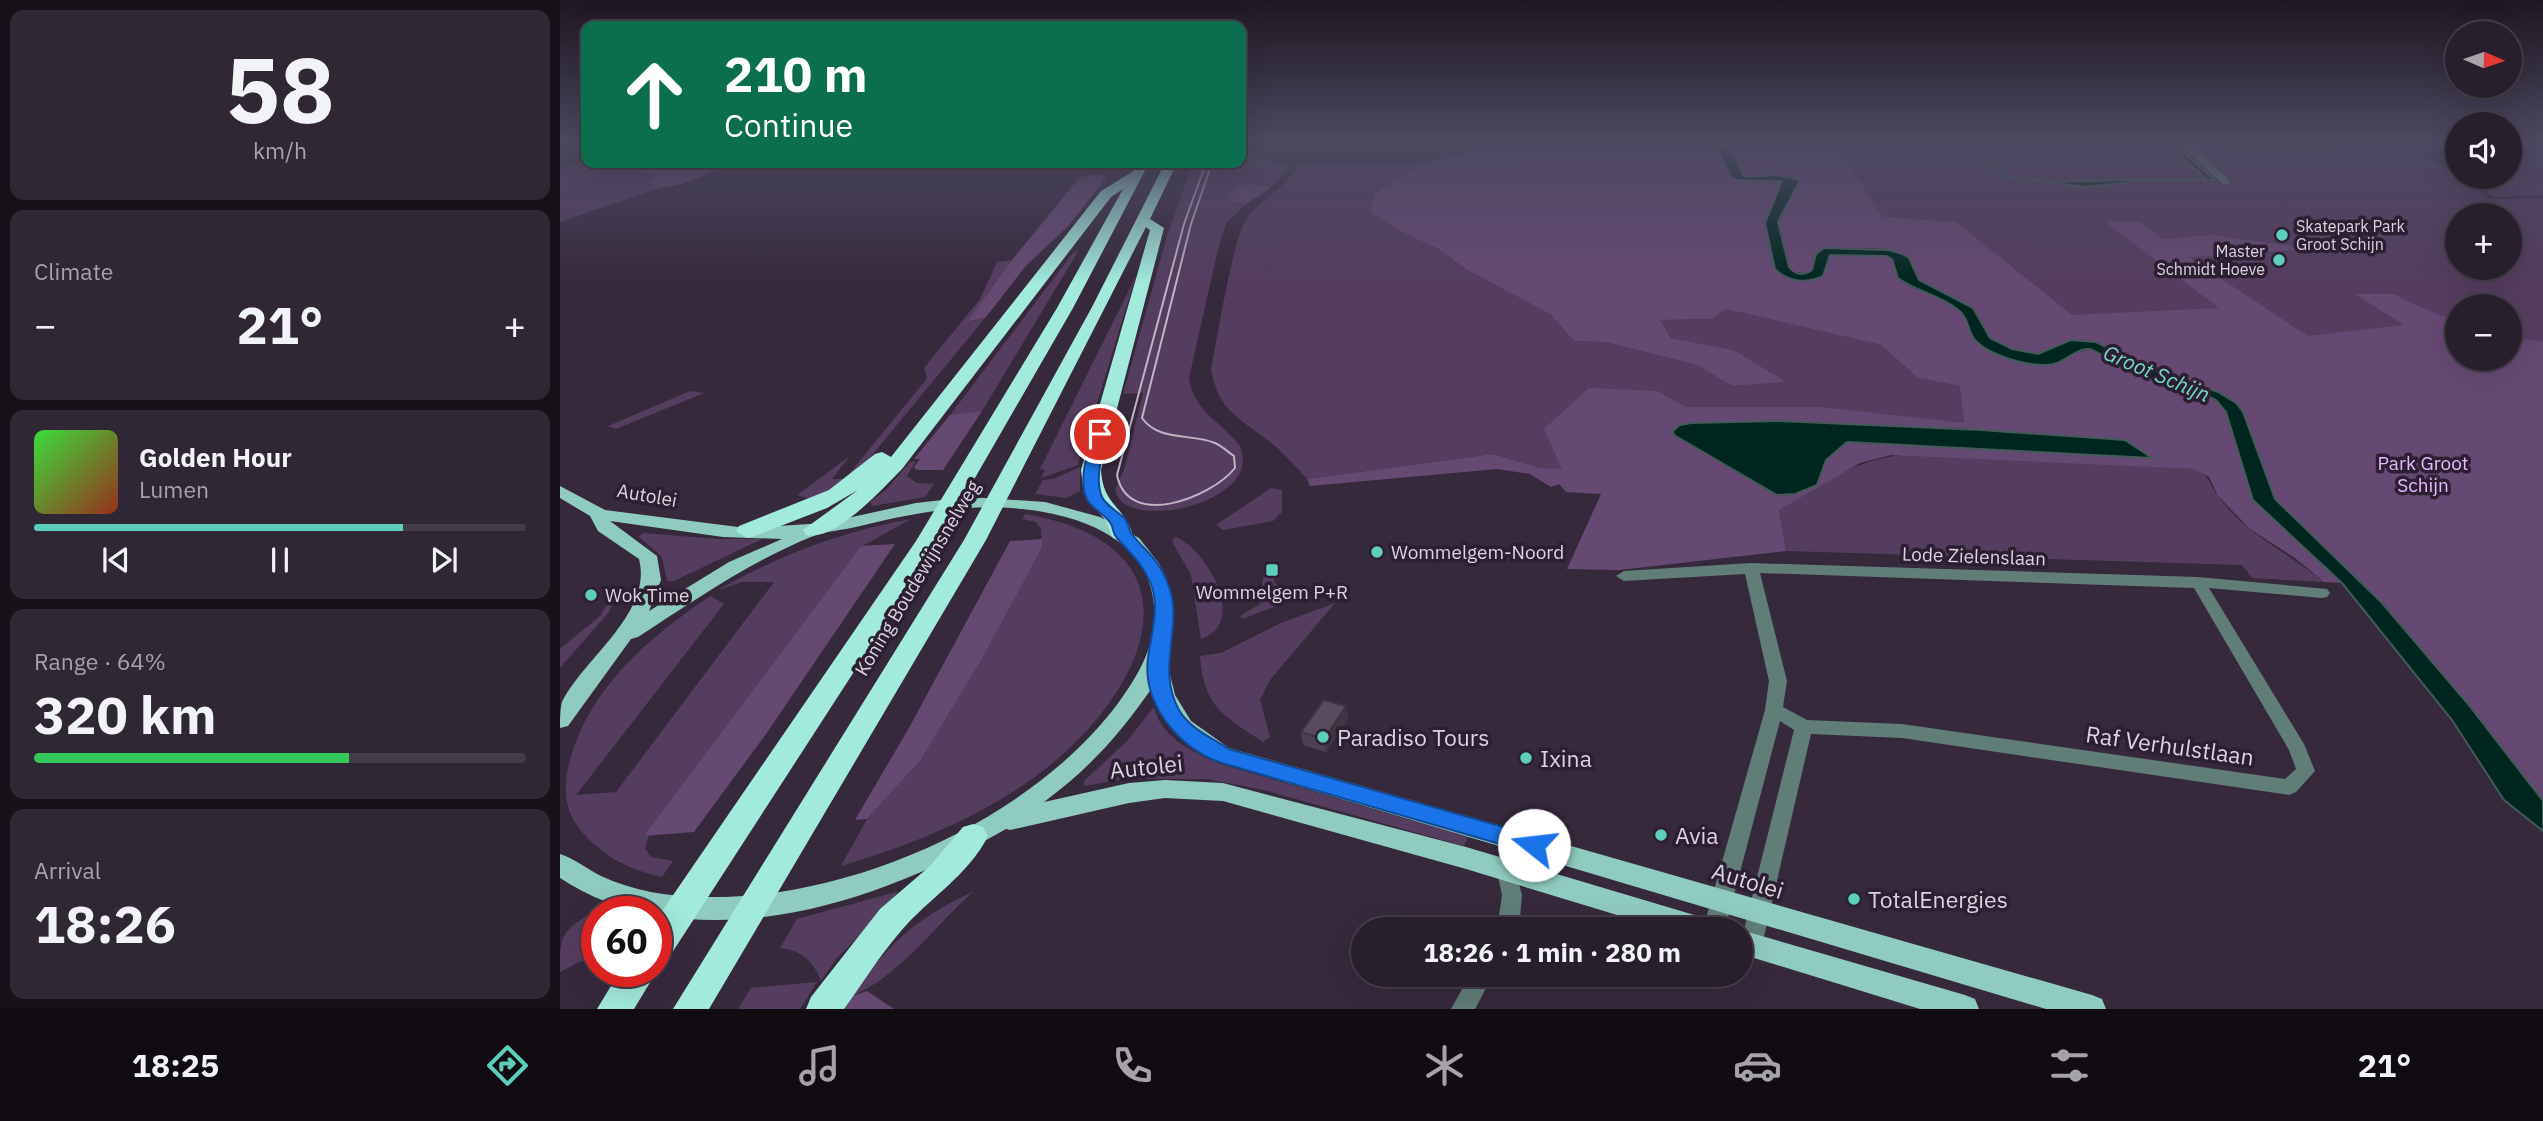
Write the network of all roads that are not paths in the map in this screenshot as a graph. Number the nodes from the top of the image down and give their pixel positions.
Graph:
1 (1113, 189) edge
2 (1130, 189) edge
3 (1158, 189) edge
4 (1143, 220) junction
5 (926, 426) junction
6 (560, 491) edge
7 (597, 513) junction
8 (814, 530) junction
9 (747, 531) junction
10 (1121, 533) junction
11 (1751, 568) junction
12 (1624, 576) dead end
13 (2198, 582) junction
14 (2322, 593) dead end
15 (620, 639) junction
16 (1157, 660) junction
17 (1774, 710) junction
18 (560, 720) edge
19 (1804, 726) junction
20 (1001, 822) junction
21 (973, 836) junction
22 (560, 865) edge
23 (1507, 872) junction
24 (1722, 901) junction
25 (1758, 912) junction
26 (1509, 917) edge
27 (1660, 917) edge
28 (1717, 917) edge
29 (672, 925) edge
30 (1753, 925) edge
31 (1753, 945) edge
32 (1475, 987) edge
33 (696, 1000) edge
34 (1462, 1008) edge
35 (823, 1009) edge
36 (1965, 1009) edge
37 (2092, 1009) edge

1 - 5 highway
2 - 29 highway, Koning Boudewijnsnelweg
3 - 4 highway, Koning Boudewijnsnelweg
4 - 10 highway
4 - 33 highway, Koning Boudewijnsnelweg
5 - 8 highway
5 - 9 highway
6 - 7 main road, Autolei
7 - 9 main road, Autolei
7 - 15 main road, Autolei
8 - 9 main road, Autolei
8 - 10 main road, Autolei
8 - 15 main road, Autolei
10 - 16 main road, Autolei
11 - 12 street, Lode Zielenslaan
11 - 13 street, Lode Zielenslaan
11 - 17 street
13 - 14 street, Lode Zielenslaan
13 - 19 street, Raf Verhulstlaan
15 - 18 main road, Autolei
16 - 20 main road, Autolei
16 - 24 main road, Autolei
17 - 19 street
17 - 24 street
19 - 25 street
20 - 21 main road, Autolei
20 - 23 main road, Autolei
21 - 22 main road, Autolei
21 - 35 highway
23 - 26 street
23 - 27 main road, Autolei
24 - 25 main road, Autolei
24 - 28 street
25 - 30 street
25 - 37 main road, Autolei
31 - 36 main road
32 - 34 street

